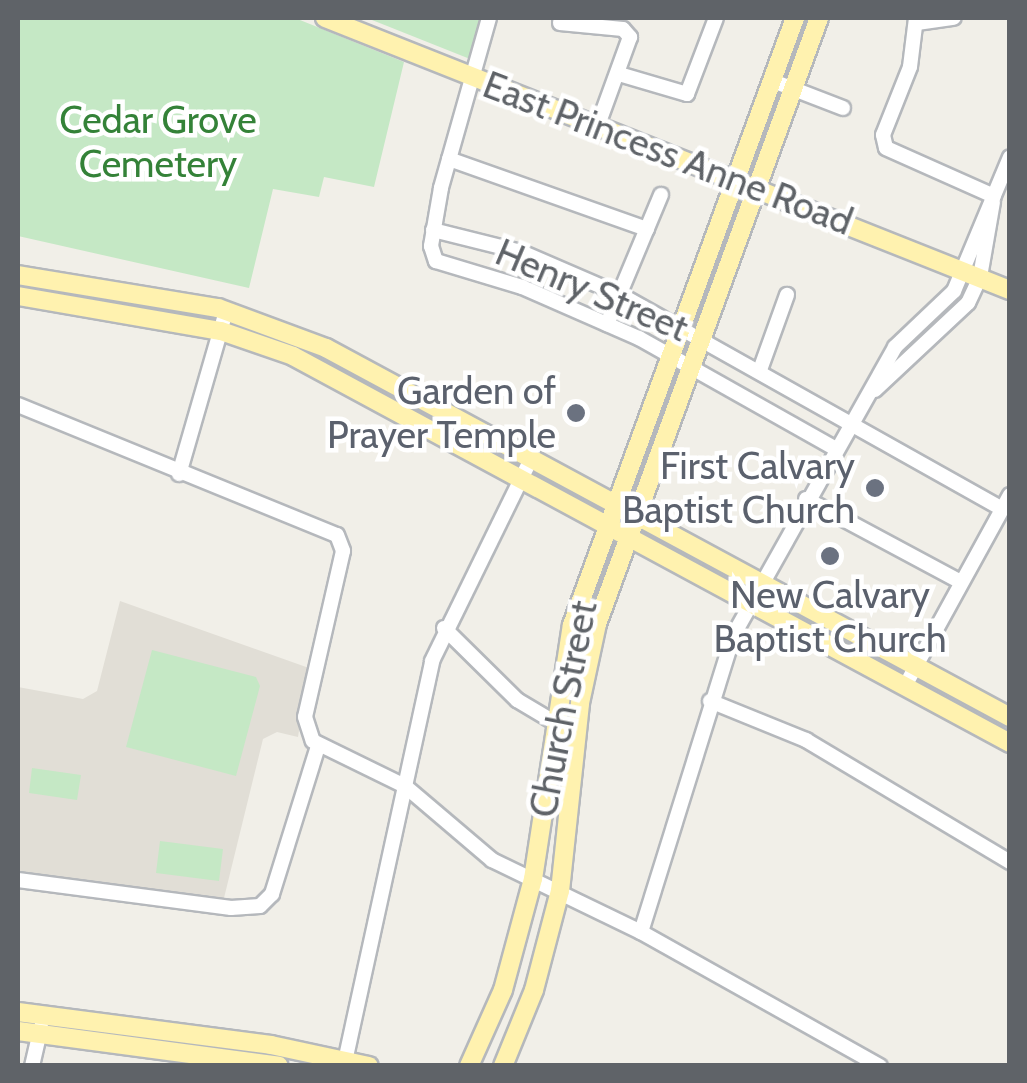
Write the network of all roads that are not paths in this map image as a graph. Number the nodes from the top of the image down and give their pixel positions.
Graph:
1 (326, 18) edge
2 (489, 18) edge
3 (716, 18) edge
4 (795, 18) edge
5 (819, 18) edge
6 (954, 18) edge
7 (917, 20) edge
8 (560, 23) dead end
9 (619, 74) junction
10 (472, 77) junction
11 (772, 81) junction
12 (794, 90) junction
13 (843, 108) dead end
14 (598, 125) junction
15 (1010, 157) edge
16 (449, 159) junction
17 (737, 177) junction
18 (759, 186) junction
19 (661, 195) dead end
20 (994, 196) junction
21 (647, 229) junction
22 (433, 230) junction
23 (972, 273) junction
24 (23, 275) edge
25 (1010, 290) edge
26 (621, 295) junction
27 (787, 295) dead end
28 (22, 296) edge
29 (226, 311) junction
30 (608, 324) junction
31 (681, 326) junction
32 (221, 330) junction
33 (702, 338) junction
34 (670, 355) junction
35 (691, 367) junction
36 (760, 370) junction
37 (18, 405) edge
38 (849, 423) junction
39 (494, 438) junction
40 (834, 448) junction
41 (484, 456) junction
42 (532, 458) junction
43 (179, 474) junction
44 (522, 477) junction
45 (806, 499) junction
46 (1006, 502) edge
47 (615, 503) junction
48 (636, 515) junction
49 (608, 523) junction
50 (628, 534) junction
51 (762, 580) junction
52 (961, 582) junction
53 (750, 602) junction
54 (444, 628) junction
55 (915, 666) junction
56 (905, 686) junction
57 (557, 700) junction
58 (710, 701) junction
59 (580, 703) junction
60 (1010, 718) edge
61 (554, 722) junction
62 (1010, 742) edge
63 (318, 746) junction
64 (405, 786) junction
65 (1008, 856) edge
66 (533, 879) junction
67 (18, 880) edge
68 (560, 891) junction
69 (642, 932) junction
70 (18, 1012) edge
71 (42, 1025) junction
72 (18, 1031) edge
73 (345, 1063) edge
74 (32, 1066) edge
75 (279, 1066) edge
76 (369, 1066) edge
77 (469, 1066) edge
78 (503, 1066) edge
79 (880, 1066) edge

1 - 10 main road, East Princess Anne Road
2 - 10 street
3 - 9 street
4 - 11 main road, Church Street
5 - 12 main road, Church Street
6 - 7 street
7 - 20 street
8 - 9 street
9 - 14 street
10 - 14 main road, East Princess Anne Road
10 - 16 street
11 - 12 street
11 - 17 main road, Church Street
12 - 13 street
12 - 18 main road, Church Street
14 - 17 main road, East Princess Anne Road
15 - 20 street
16 - 21 street
16 - 22 street
17 - 18 main road, East Princess Anne Road
17 - 31 main road, Church Street
18 - 23 main road, East Princess Anne Road
18 - 33 main road, Church Street
19 - 21 street
20 - 23 street
21 - 26 street
22 - 26 street, Henry Street
22 - 30 street, Henry Street
23 - 25 main road, East Princess Anne Road
23 - 38 street
24 - 28 main road
24 - 29 main road
26 - 30 street
26 - 31 street, Henry Street
27 - 36 street
28 - 32 main road
29 - 32 street
29 - 39 main road
30 - 34 street, Henry Street
31 - 33 street, Henry Street
31 - 34 main road, Church Street
32 - 41 main road
32 - 43 street
33 - 35 main road, Church Street
33 - 36 street, Henry Street
34 - 35 street, Henry Street
34 - 47 main road, Church Street
35 - 40 street, Henry Street
35 - 48 main road, Church Street
36 - 38 street, Henry Street
37 - 43 street
38 - 40 street
38 - 46 street, Henry Street
39 - 41 main road
39 - 42 main road
40 - 45 street
41 - 44 main road
42 - 44 street
42 - 47 main road
43 - 63 street
44 - 49 main road
44 - 54 street
45 - 51 street
45 - 52 street
46 - 52 street
47 - 48 main road
47 - 49 main road, Church Street
48 - 50 main road, Church Street
48 - 51 main road
49 - 50 main road
49 - 57 main road, Church Street
50 - 53 main road
50 - 59 main road, Church Street
51 - 53 street
51 - 55 main road
52 - 55 street
53 - 56 main road
53 - 58 street
54 - 61 street
54 - 64 street
55 - 56 street
55 - 60 main road
56 - 62 main road
57 - 59 street
57 - 61 main road, Church Street
58 - 65 street
58 - 69 street
59 - 68 main road, Church Street
61 - 66 main road, Church Street
63 - 64 street
63 - 67 street
64 - 66 street
64 - 73 street
66 - 68 street
66 - 77 main road, Church Street
68 - 69 street
68 - 78 main road, Church Street
69 - 79 street
70 - 71 main road
71 - 72 main road
71 - 73 main road
71 - 74 street
71 - 75 main road
73 - 76 main road

